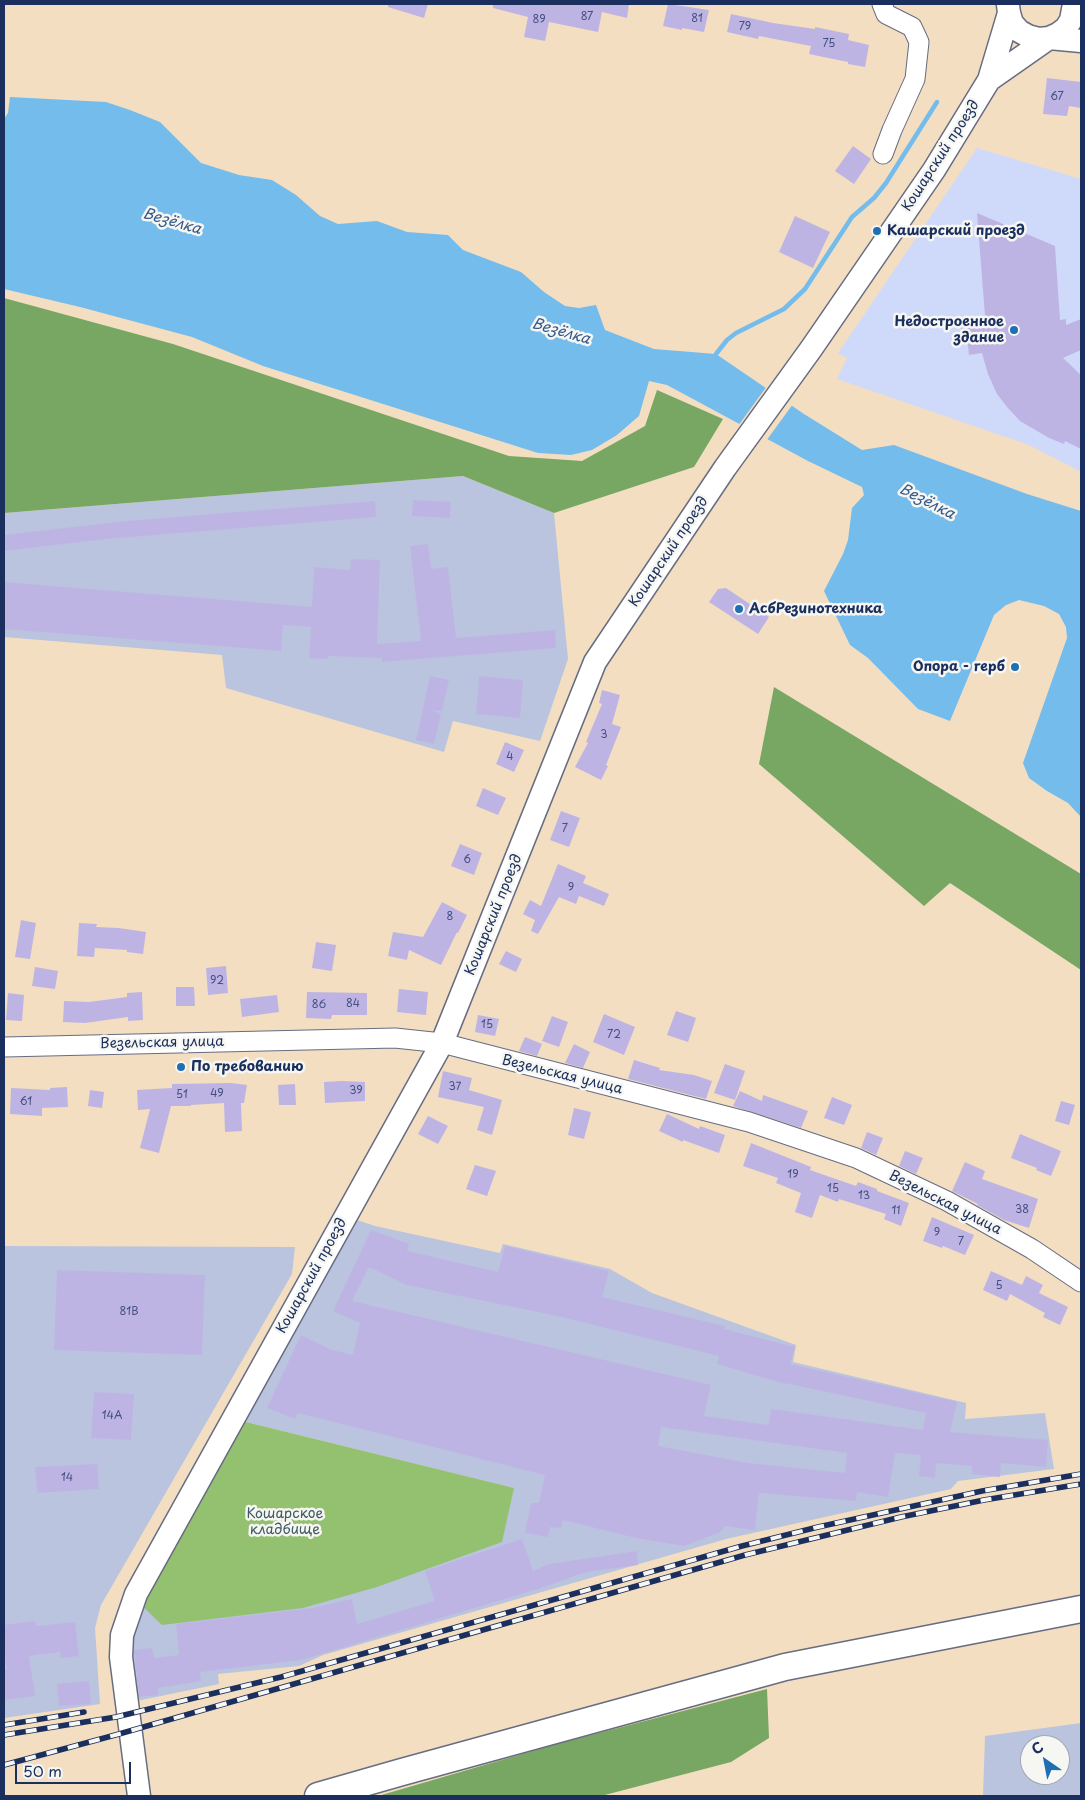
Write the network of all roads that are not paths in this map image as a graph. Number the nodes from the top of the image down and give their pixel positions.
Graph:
1 (882, 4) edge
2 (1074, 4) edge
3 (1008, 8) edge
4 (1049, 38) junction
5 (1081, 41) edge
6 (989, 80) junction
7 (883, 154) dead end
8 (442, 1043) junction
9 (4, 1047) edge
10 (1081, 1282) edge
11 (1081, 1609) edge
12 (139, 1796) edge
13 (318, 1796) edge

1 - 7 street
2 - 4 street, Кошарский проезд
3 - 4 street
3 - 6 street, Кошарский проезд
4 - 5 street
4 - 6 street, Кошарский проезд
6 - 8 street, Кошарский проезд
8 - 9 street, Везельская улица
8 - 10 street, Везельская улица
8 - 12 street, Кошарский проезд
11 - 13 main road

